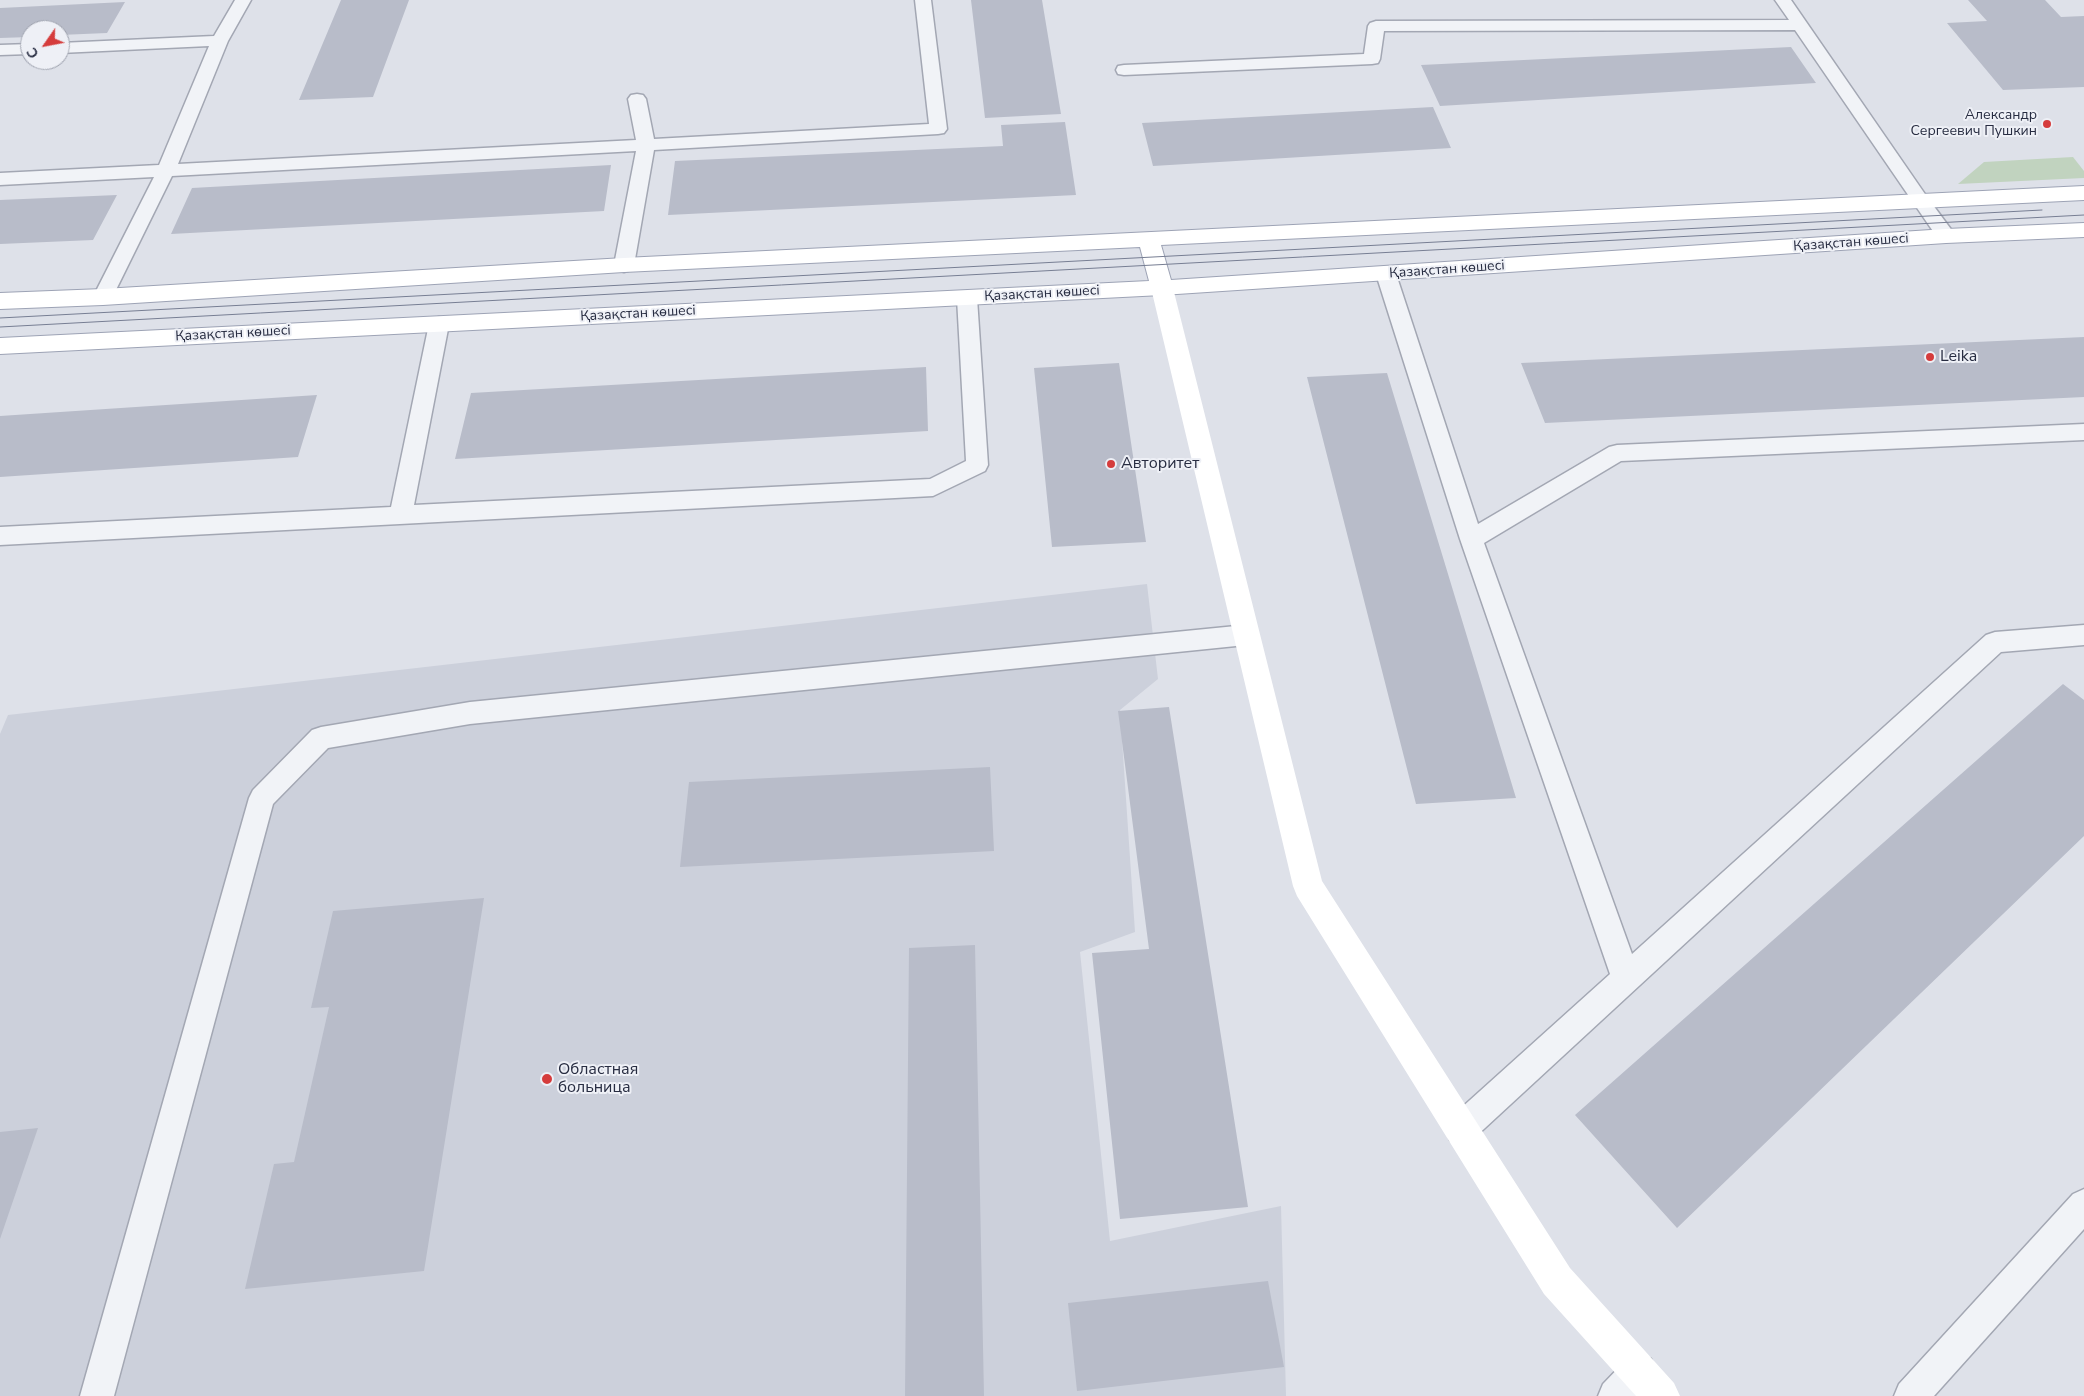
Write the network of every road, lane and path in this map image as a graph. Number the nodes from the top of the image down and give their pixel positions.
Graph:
1 (243, 0) edge
2 (923, 0) edge
3 (1783, 0) edge
4 (1800, 25) junction
5 (220, 42) junction
6 (70, 48) edge
7 (20, 49) edge
8 (0, 50) edge
9 (1124, 70) dead end
10 (637, 99) dead end
11 (646, 145) junction
12 (166, 170) junction
13 (0, 179) edge
14 (2084, 193) edge
15 (1920, 200) junction
16 (2084, 230) edge
17 (1946, 236) junction
18 (1149, 239) junction
19 (624, 265) junction
20 (1386, 274) junction
21 (1162, 288) junction
22 (103, 297) junction
23 (967, 298) junction
24 (0, 301) edge
25 (439, 324) junction
26 (86, 328) junction
27 (0, 346) edge
28 (2084, 432) edge
29 (401, 513) junction
30 (0, 536) edge
31 (1471, 539) junction
32 (1246, 635) junction
33 (2084, 635) edge
34 (1626, 978) junction
35 (1461, 1129) junction
36 (2084, 1205) edge
37 (1638, 1371) junction
38 (97, 1396) edge
39 (1615, 1396) edge
40 (1661, 1396) edge
41 (1911, 1396) edge

1 - 5 lane
2 - 11 lane
3 - 4 lane
4 - 9 lane
4 - 15 lane
5 - 6 lane
5 - 12 lane
7 - 8 lane
10 - 11 lane
11 - 12 lane
11 - 19 lane
12 - 13 lane
12 - 22 lane
14 - 15 main road
15 - 17 lane
15 - 18 main road
16 - 17 main road, Қазақстан көшесі
17 - 20 main road, Қазақстан көшесі
18 - 19 main road
18 - 21 main road
19 - 22 main road
20 - 21 main road, Қазақстан көшесі
20 - 31 lane
21 - 23 main road, Қазақстан көшесі
21 - 32 main road
22 - 24 main road
22 - 26 main road
23 - 25 main road, Қазақстан көшесі
23 - 29 lane
25 - 26 main road, Қазақстан көшесі
25 - 29 lane
26 - 27 main road, Қазақстан көшесі
28 - 31 lane
29 - 30 lane
31 - 34 lane
32 - 35 main road
32 - 38 lane
33 - 34 lane
34 - 35 lane
35 - 37 main road
36 - 41 lane
37 - 39 lane
37 - 40 main road

